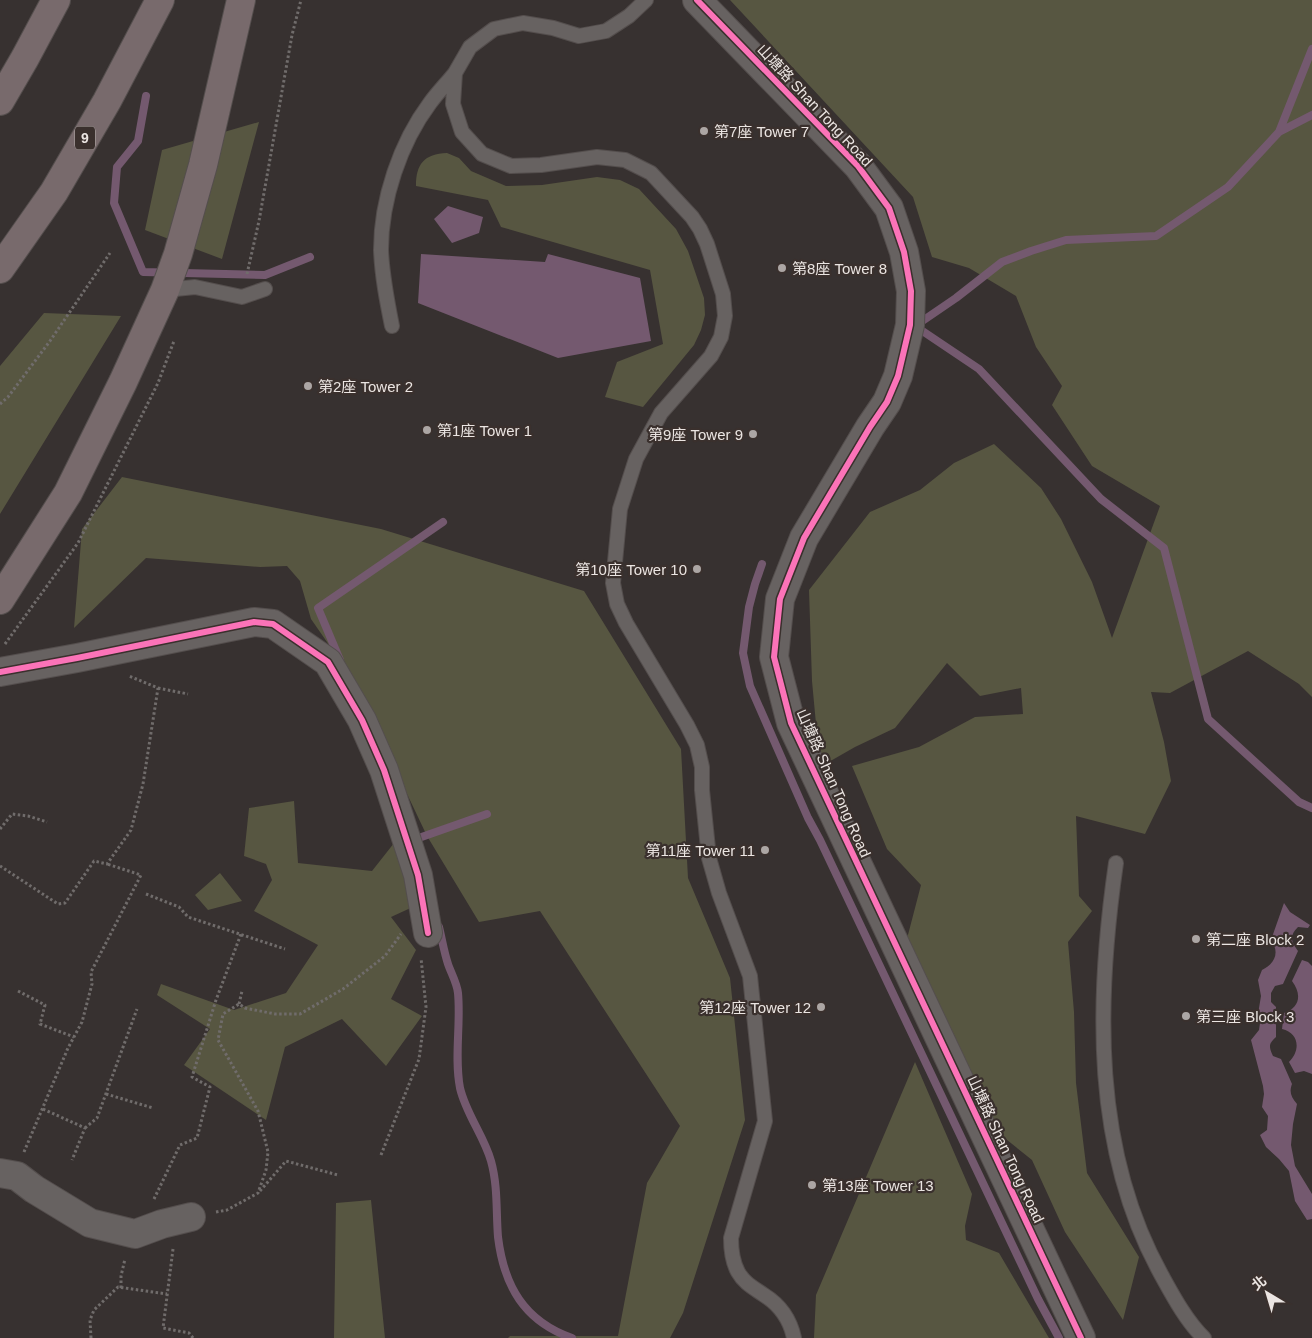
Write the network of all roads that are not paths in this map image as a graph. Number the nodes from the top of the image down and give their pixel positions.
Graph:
1 (56, 0) edge
2 (160, 0) edge
3 (241, 0) edge
4 (646, 0) edge
5 (697, 0) edge
6 (455, 73) junction
7 (0, 101) edge
8 (0, 269) edge
9 (265, 289) dead end
10 (165, 290) junction
11 (392, 326) dead end
12 (0, 600) edge
13 (0, 672) edge
14 (1116, 863) dead end
15 (418, 938) road end
16 (0, 1173) edge
17 (191, 1217) road end
18 (794, 1338) edge
19 (1081, 1338) edge
20 (1204, 1338) edge

1 - 7 highway
2 - 8 highway, 9
3 - 10 highway
4 - 6 lane
5 - 19 street, 山塘路 Shan Tong Road
6 - 11 lane
6 - 18 lane
9 - 10 lane
10 - 12 highway
13 - 15 street
14 - 20 lane
16 - 17 street

